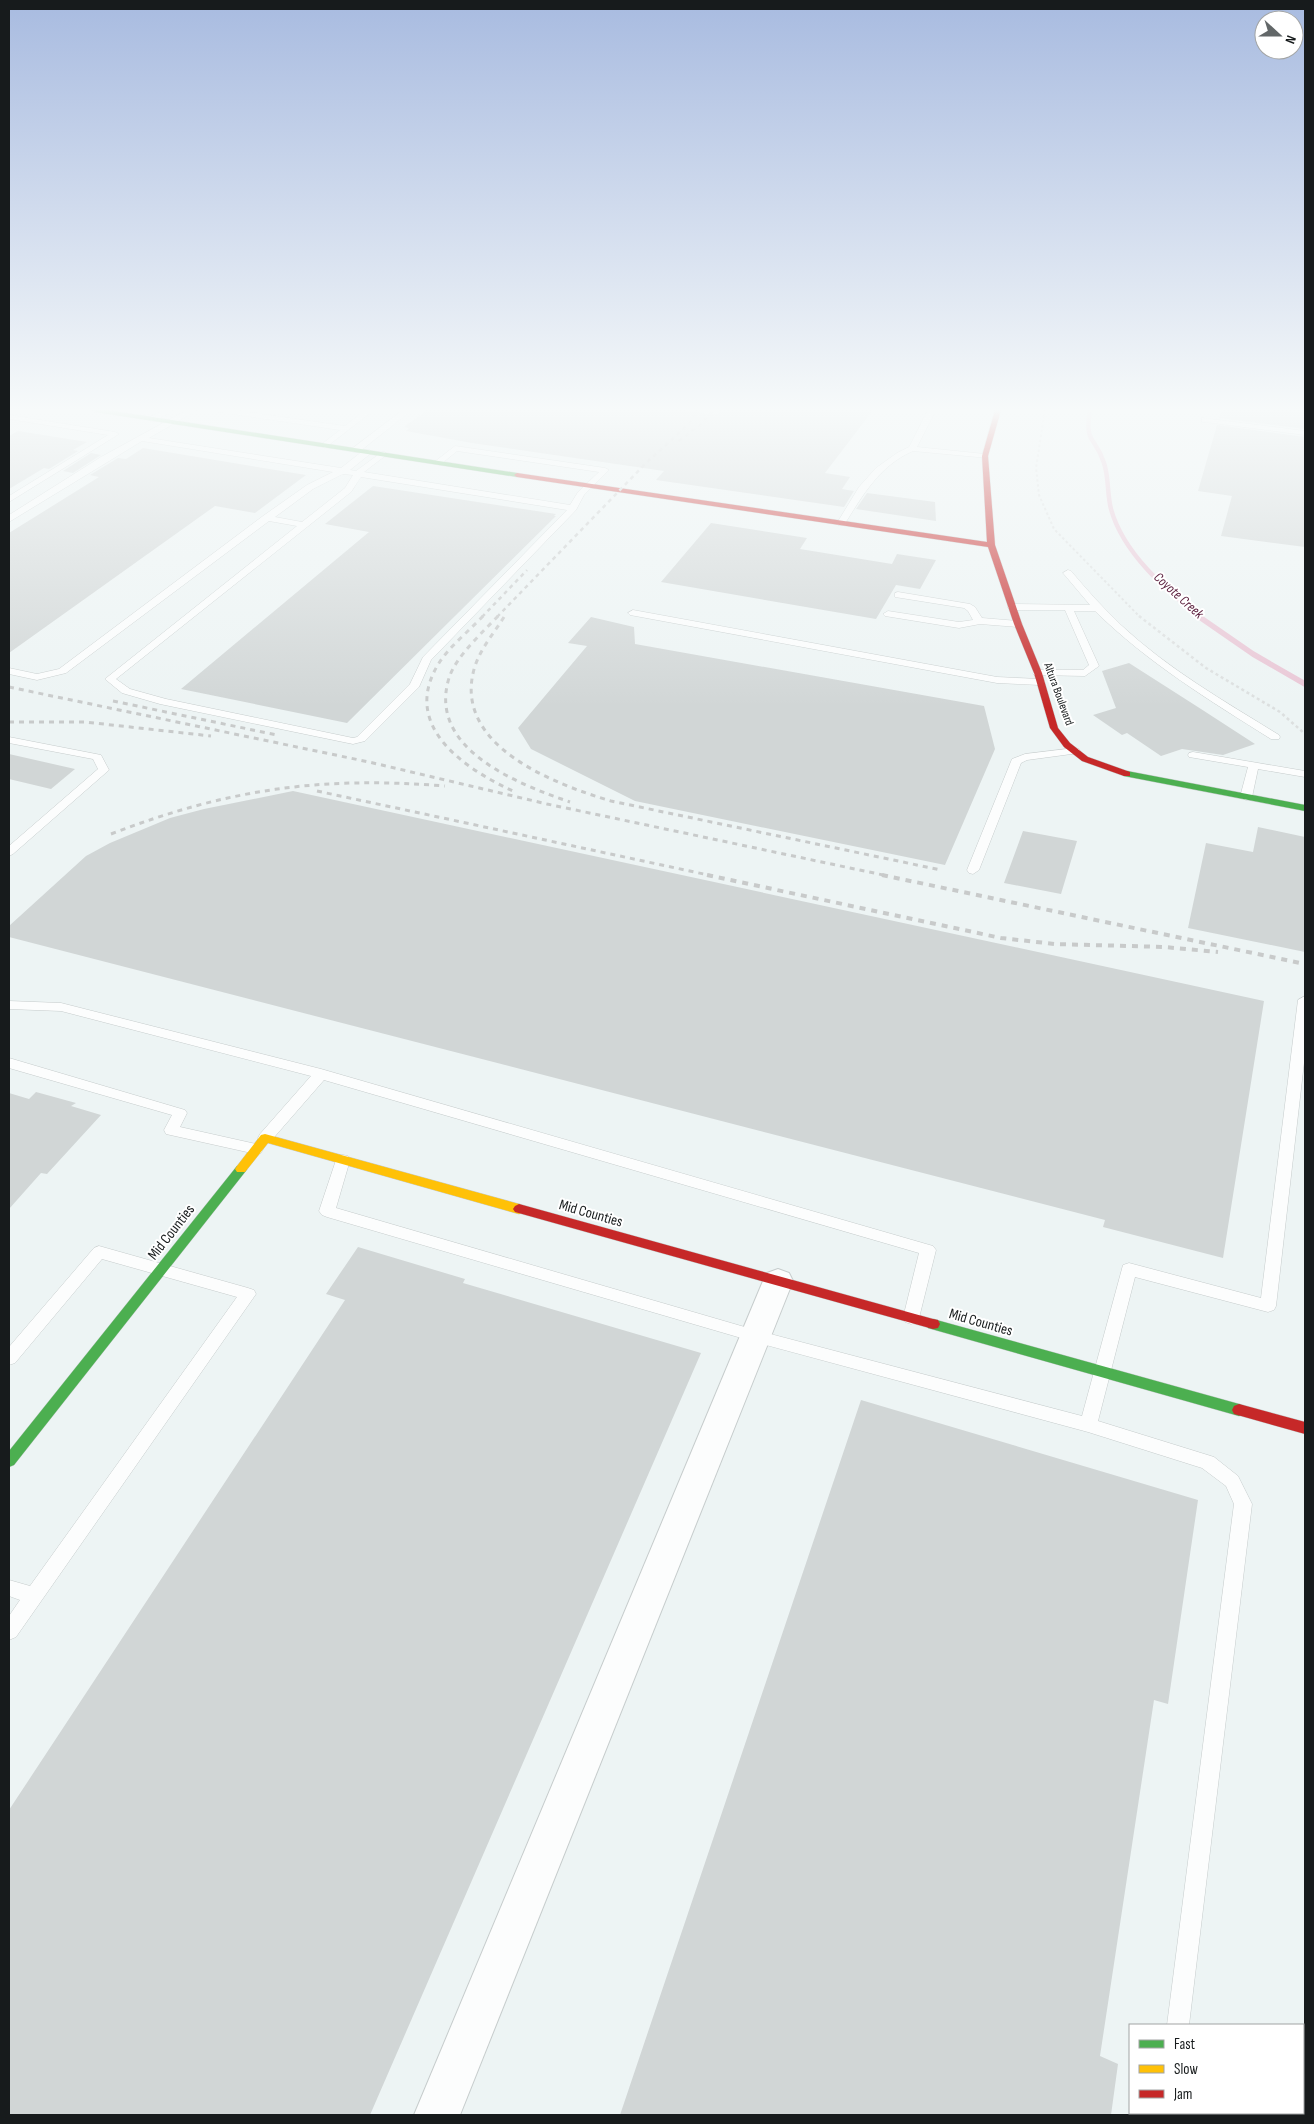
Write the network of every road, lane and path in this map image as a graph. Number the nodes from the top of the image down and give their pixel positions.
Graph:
1 (23, 509) edge
2 (279, 509) edge
3 (325, 509) edge
4 (572, 509) edge
5 (746, 509) edge
6 (850, 509) edge
7 (989, 509) edge
8 (1045, 509) edge
9 (9, 518) edge
10 (266, 518) junction
11 (841, 523) junction
12 (305, 525) junction
13 (991, 545) junction
14 (1068, 573) dead end
15 (898, 595) dead end
16 (1012, 607) junction
17 (1068, 607) junction
18 (1098, 608) junction
19 (633, 613) dead end
20 (888, 614) dead end
21 (979, 621) junction
22 (1018, 624) junction
23 (9, 671) edge
24 (1039, 677) junction
25 (1305, 734) edge
26 (1274, 737) dead end
27 (9, 740) edge
28 (1075, 751) junction
29 (1193, 755) dead end
30 (1254, 765) junction
31 (1305, 774) edge
32 (1246, 797) junction
33 (1305, 808) edge
34 (9, 852) edge
35 (973, 870) dead end
36 (1305, 1000) edge
37 (9, 1005) edge
38 (9, 1063) edge
39 (321, 1074) junction
40 (260, 1144) junction
41 (342, 1160) junction
42 (161, 1269) junction
43 (778, 1281) junction
44 (911, 1318) junction
45 (755, 1336) junction
46 (9, 1358) edge
47 (1102, 1372) junction
48 (1088, 1425) junction
49 (1305, 1428) edge
50 (9, 1461) edge
51 (9, 1588) edge
52 (34, 1596) junction
53 (9, 1631) edge
54 (1178, 2024) edge
55 (437, 2115) edge

1 - 9 lane
2 - 10 lane
3 - 12 lane
4 - 12 lane
5 - 11 street
6 - 11 lane
7 - 13 street, Altura Boulevard
8 - 25 path
10 - 12 lane
10 - 23 lane
11 - 13 street
13 - 16 street, Altura Boulevard
14 - 18 lane
15 - 21 lane
16 - 17 lane
16 - 22 street, Altura Boulevard
17 - 18 lane
17 - 24 lane
18 - 26 lane
19 - 24 lane
20 - 21 lane
21 - 22 lane
22 - 24 street, Altura Boulevard
24 - 28 street, Altura Boulevard
27 - 34 lane
28 - 32 street, Altura Boulevard
28 - 35 lane
29 - 30 lane
30 - 31 lane
30 - 32 lane
32 - 33 street, Altura Boulevard
36 - 47 lane
37 - 39 lane
38 - 40 lane
39 - 40 lane
39 - 44 lane
40 - 41 street, Mid Counties
40 - 42 street, Mid Counties
41 - 43 street, Mid Counties
41 - 45 lane
42 - 46 lane
42 - 50 street, Mid Counties
42 - 52 lane
43 - 44 street, Mid Counties
43 - 45 street
44 - 47 street, Mid Counties
45 - 48 lane
45 - 55 street
47 - 48 lane
47 - 49 street, Mid Counties
48 - 54 lane
51 - 52 lane
52 - 53 lane

